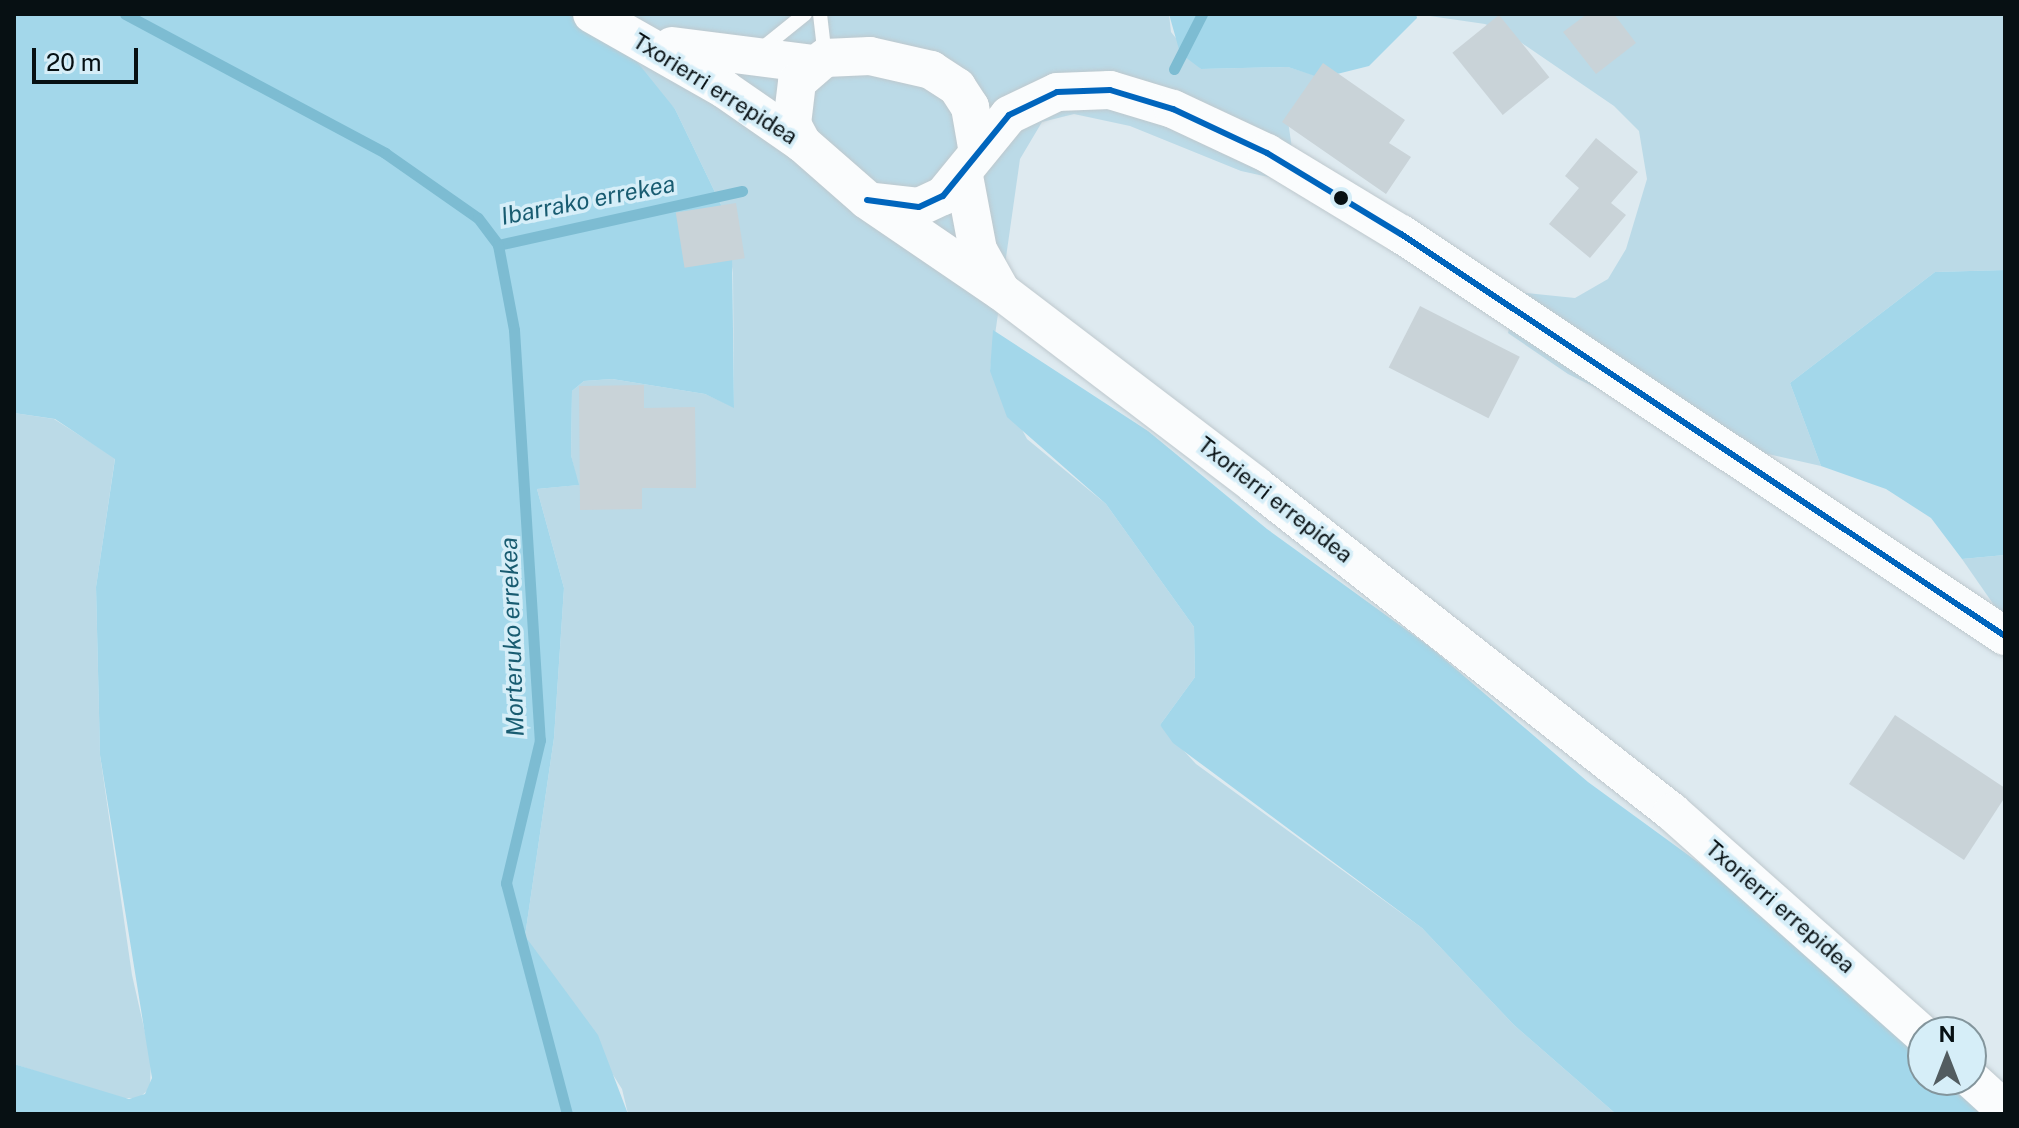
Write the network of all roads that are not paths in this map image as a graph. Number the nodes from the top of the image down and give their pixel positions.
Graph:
1 (592, 14) edge
2 (805, 14) edge
3 (820, 14) edge
4 (636, 38) junction
5 (749, 59) junction
6 (819, 61) junction
7 (802, 143) junction
8 (971, 162) junction
9 (867, 200) junction
10 (1002, 292) junction
11 (2005, 636) edge
12 (1907, 1021) edge
13 (1987, 1094) edge
14 (2005, 1110) edge

1 - 4 street, Txorierri errepidea
2 - 5 lane
3 - 6 lane
4 - 5 street
4 - 7 street, Txorierri errepidea
5 - 6 street
6 - 7 street
6 - 8 street
7 - 9 street, Txorierri errepidea
8 - 9 street
8 - 10 street
8 - 11 street
9 - 10 street, Txorierri errepidea
10 - 12 street, Txorierri errepidea
13 - 14 street

